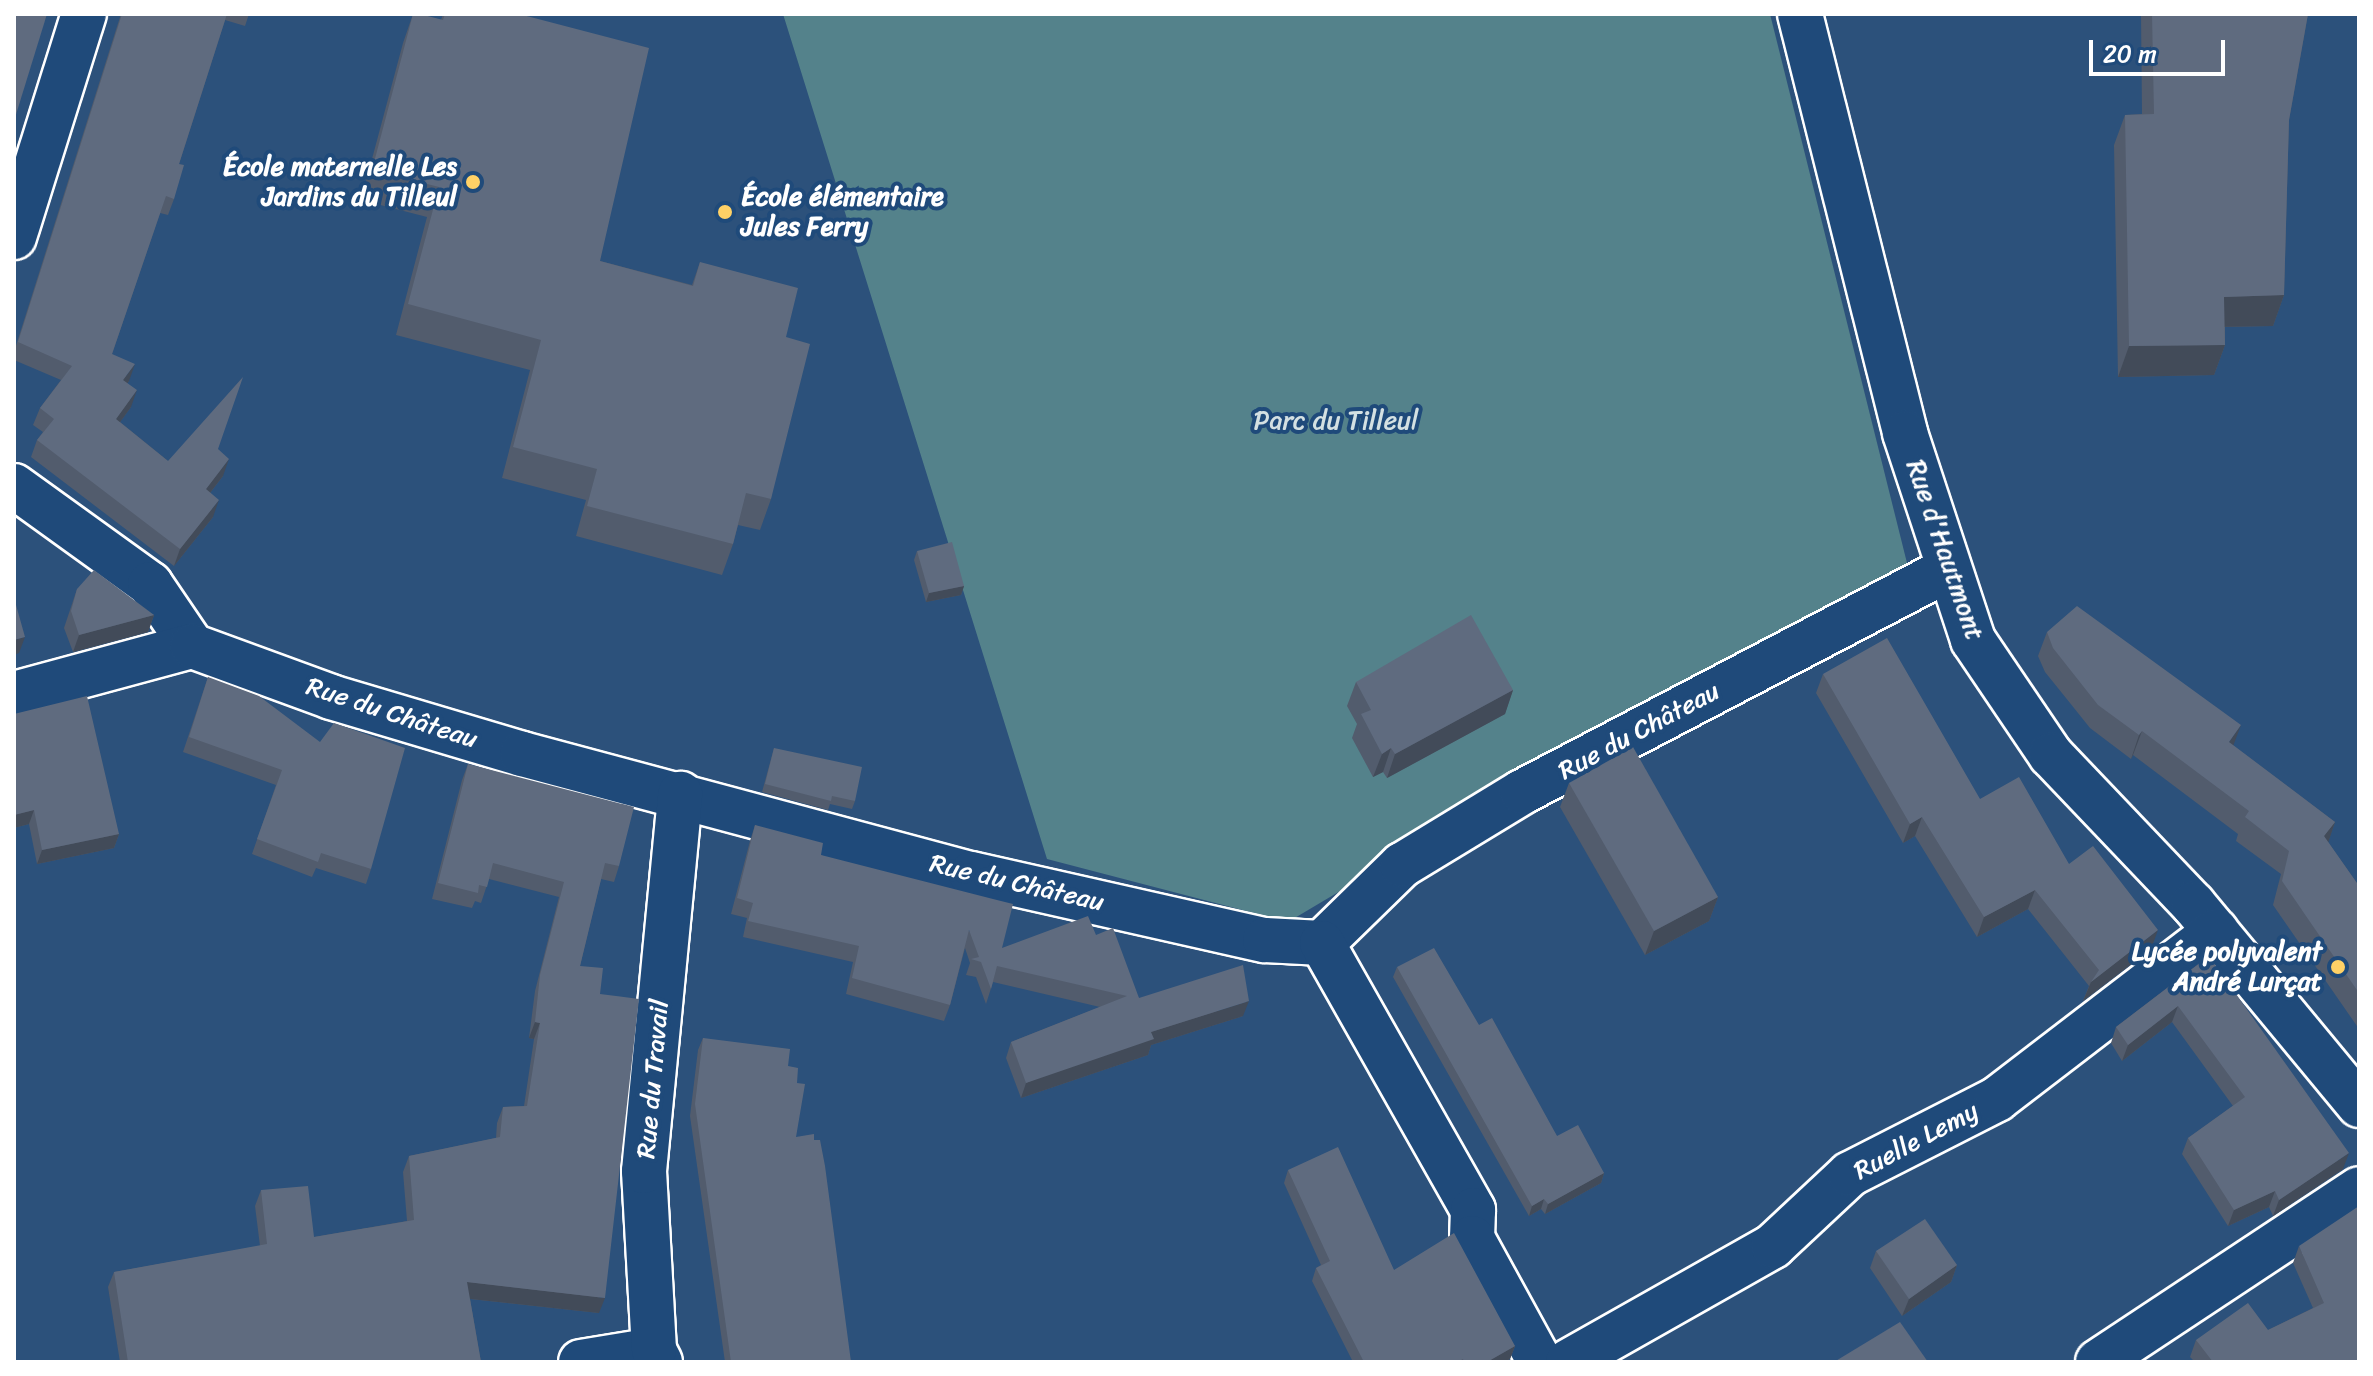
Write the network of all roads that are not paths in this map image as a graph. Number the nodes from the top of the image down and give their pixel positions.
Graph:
1 (84, 14) edge
2 (1800, 14) edge
3 (14, 237) edge
4 (14, 486) edge
5 (1947, 570) junction
6 (192, 646) junction
7 (14, 694) edge
8 (680, 794) junction
9 (2216, 931) junction
10 (1322, 943) junction
11 (2359, 1105) edge
12 (2359, 1189) edge
13 (657, 1356) edge
14 (581, 1362) edge
15 (1540, 1362) edge
16 (1568, 1362) edge
17 (2098, 1362) edge

1 - 3 street
2 - 5 street, Rue d'Hautmont
4 - 6 street
5 - 9 street, Rue d'Hautmont
5 - 10 street, Rue du Château
6 - 7 street
6 - 8 street, Rue du Château
8 - 10 street, Rue du Château
8 - 13 street, Rue du Travail
9 - 11 street, Rue d'Hautmont
9 - 16 street, Ruelle Lemy
10 - 15 street
12 - 17 street
13 - 14 street

